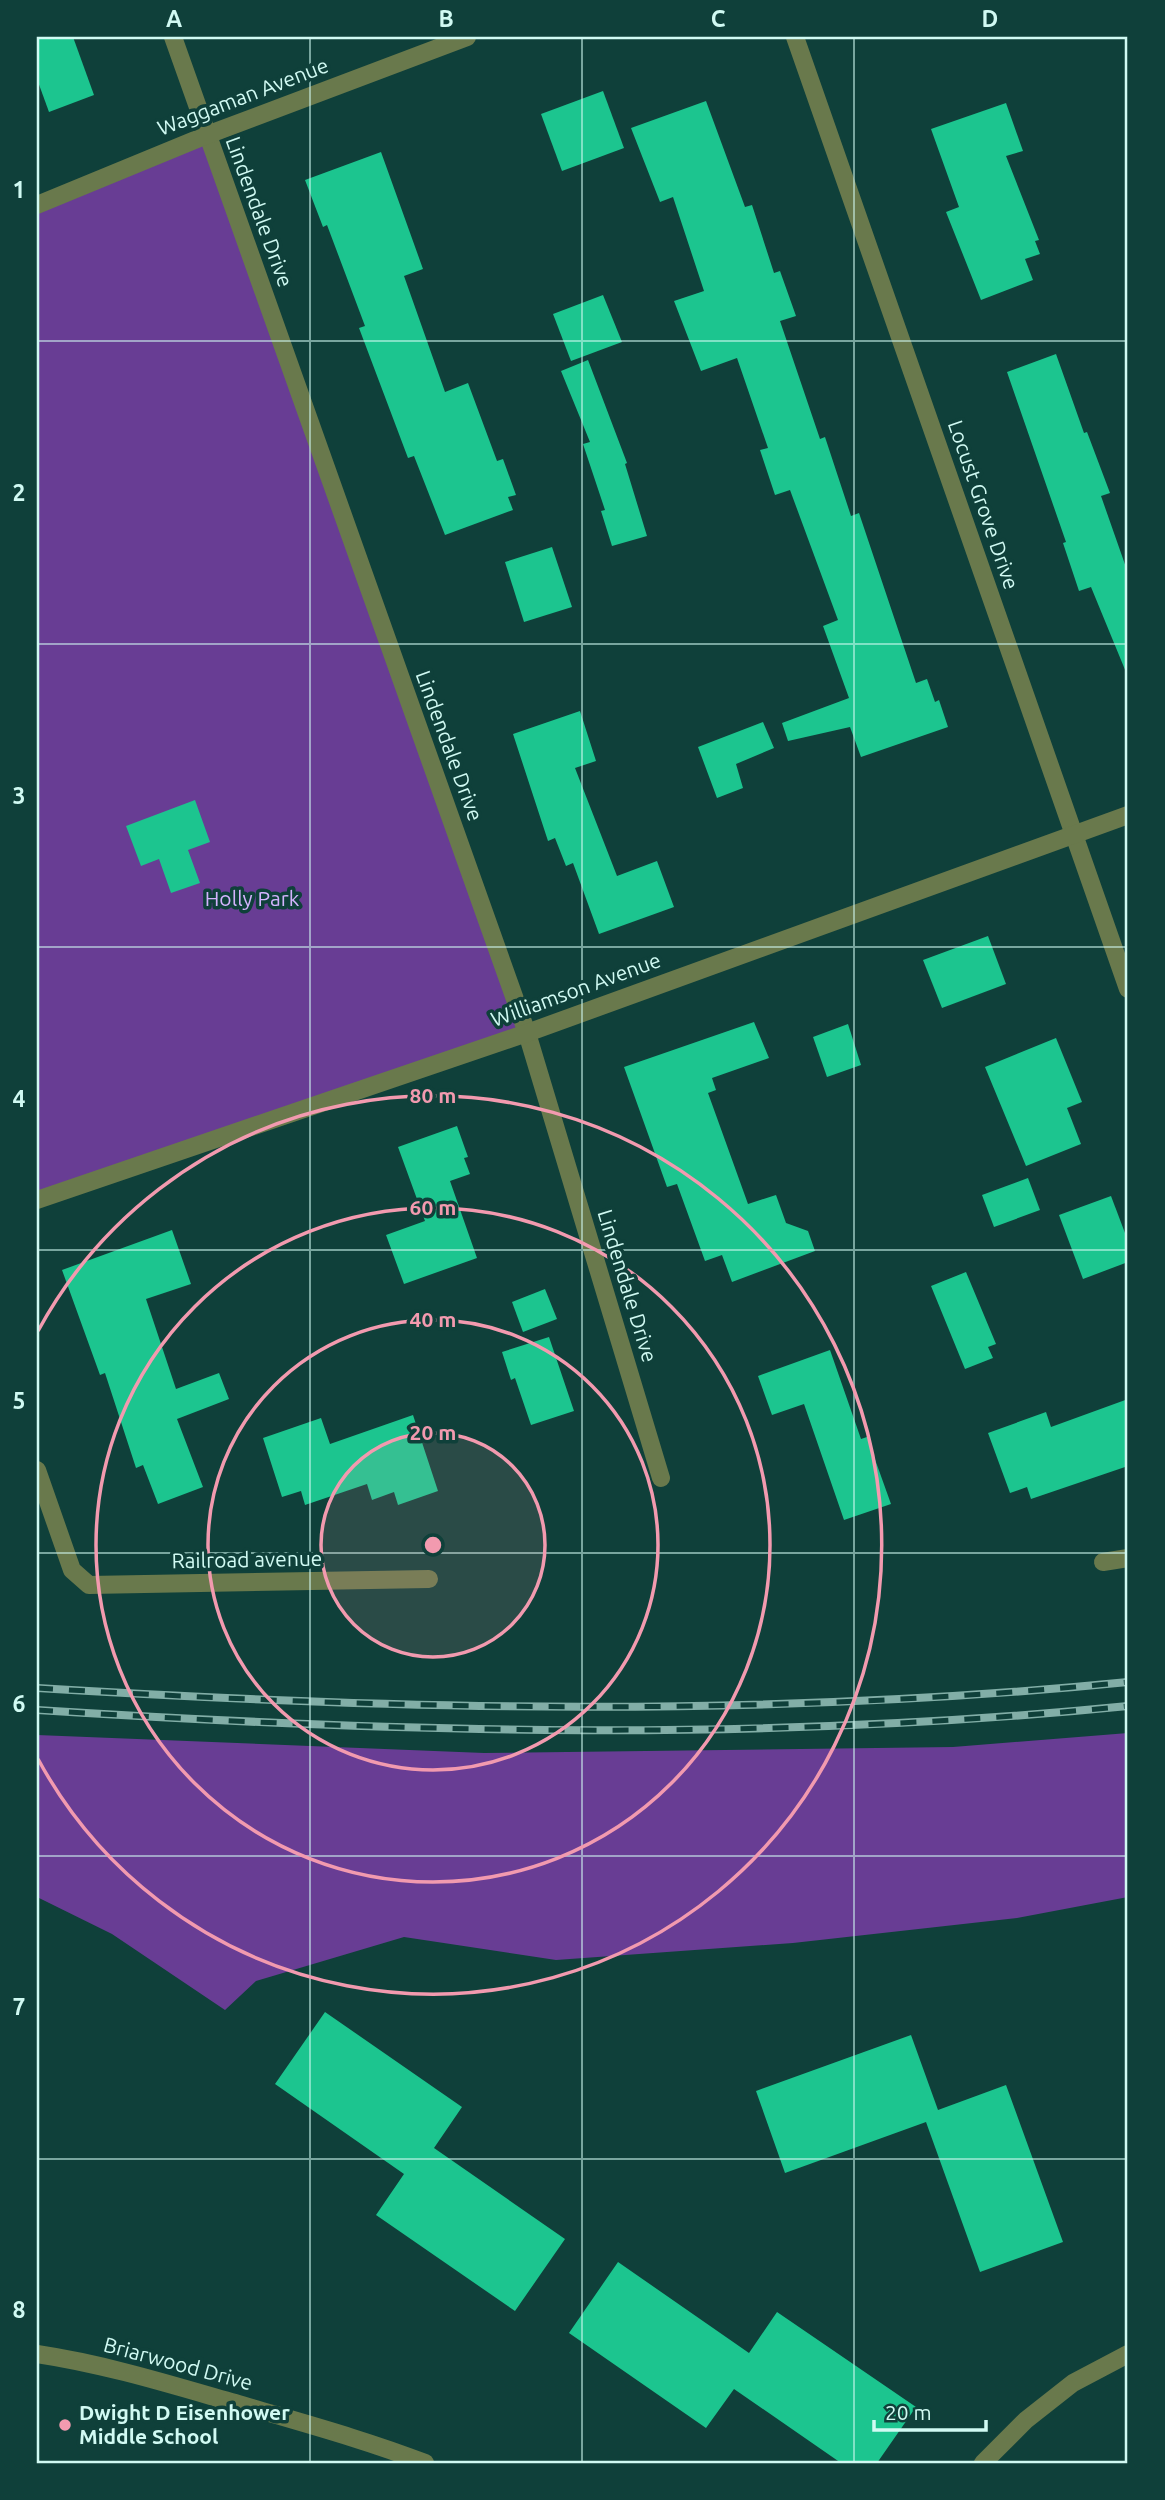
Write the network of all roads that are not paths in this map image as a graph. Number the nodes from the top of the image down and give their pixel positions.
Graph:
1 (173, 37) edge
2 (467, 37) edge
3 (795, 37) edge
4 (207, 135) junction
5 (37, 205) edge
6 (1128, 815) edge
7 (1074, 834) junction
8 (1128, 989) edge
9 (527, 1033) junction
10 (37, 1200) edge
11 (37, 1470) edge
12 (660, 1478) dead end
13 (1128, 1558) edge
14 (1102, 1562) dead end
15 (429, 1579) dead end
16 (37, 2354) edge
17 (1128, 2354) edge
18 (425, 2463) edge
19 (983, 2463) edge

1 - 4 street, Lindendale Drive
2 - 4 street, Waggaman Avenue
3 - 7 street, Locust Grove Drive
4 - 5 street, Waggaman Avenue
4 - 9 street, Lindendale Drive
6 - 7 street, Williamson Avenue
7 - 8 street, Locust Grove Drive
7 - 9 street, Williamson Avenue
9 - 10 street, Williamson Avenue
9 - 12 street, Lindendale Drive
11 - 15 street, Railroad avenue
13 - 14 street
16 - 18 street, Briarwood Drive
17 - 19 street

